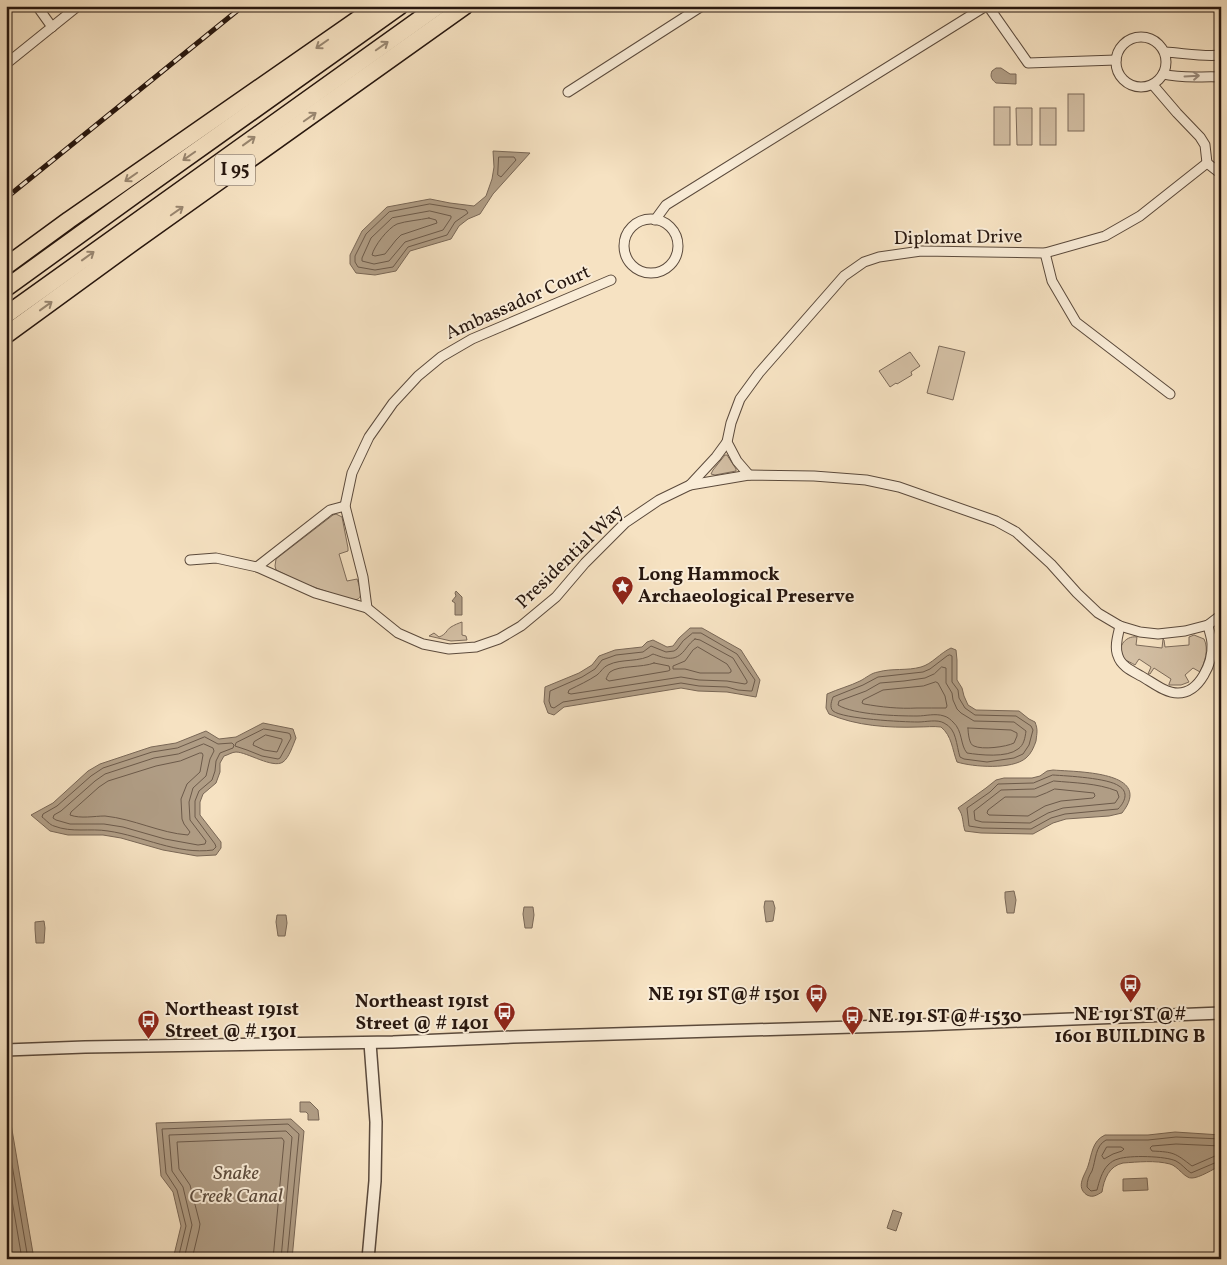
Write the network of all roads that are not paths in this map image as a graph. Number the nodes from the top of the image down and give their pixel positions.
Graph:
1 (37, 6) edge
2 (78, 6) edge
3 (377, 6) edge
4 (400, 6) edge
5 (438, 6) edge
6 (465, 6) edge
7 (702, 6) edge
8 (987, 6) edge
9 (52, 27) junction
10 (1165, 52) junction
11 (1221, 55) edge
12 (1116, 60) junction
13 (6, 64) edge
14 (1163, 74) junction
15 (1221, 77) edge
16 (1153, 85) junction
17 (568, 92) dead end
18 (1208, 163) junction
19 (1221, 174) edge
20 (655, 220) junction
21 (1045, 253) junction
22 (6, 266) edge
23 (611, 280) dead end
24 (6, 288) edge
25 (6, 315) edge
26 (6, 335) edge
27 (1170, 394) dead end
28 (727, 442) junction
29 (749, 475) junction
30 (690, 485) junction
31 (345, 506) junction
32 (190, 560) dead end
33 (257, 567) junction
34 (367, 608) junction
35 (1221, 615) edge
36 (1208, 625) junction
37 (1120, 626) junction
38 (1221, 1013) edge
39 (370, 1043) junction
40 (6, 1050) edge
41 (368, 1259) edge

1 - 9 street
2 - 9 street
3 -> 22 highway
4 -> 24 highway
25 -> 5 highway
26 -> 6 highway, I 95
7 - 17 street
8 - 12 street
8 - 20 street
9 - 13 street
10 - 11 street
10 - 12 street
10 - 14 street
12 - 16 street
14 -> 15 street
14 - 16 street
16 - 18 street
18 - 19 street
18 - 21 street, Diplomat Drive
20 - 20 street
21 - 27 street
21 - 28 street, Diplomat Drive
23 - 31 street, Ambassador Court
28 - 29 street
28 - 30 street, Presidential Way
29 - 30 street, Presidential Way
29 - 37 street, Presidential Way
30 - 34 street, Presidential Way
31 - 33 street
31 - 34 street, Ambassador Court
32 - 33 street, Presidential Way
33 - 34 street, Presidential Way
35 - 36 street, Presidential Way
36 - 37 street, Presidential Way
36 - 37 street
38 - 39 street
39 - 40 street
39 - 41 street

